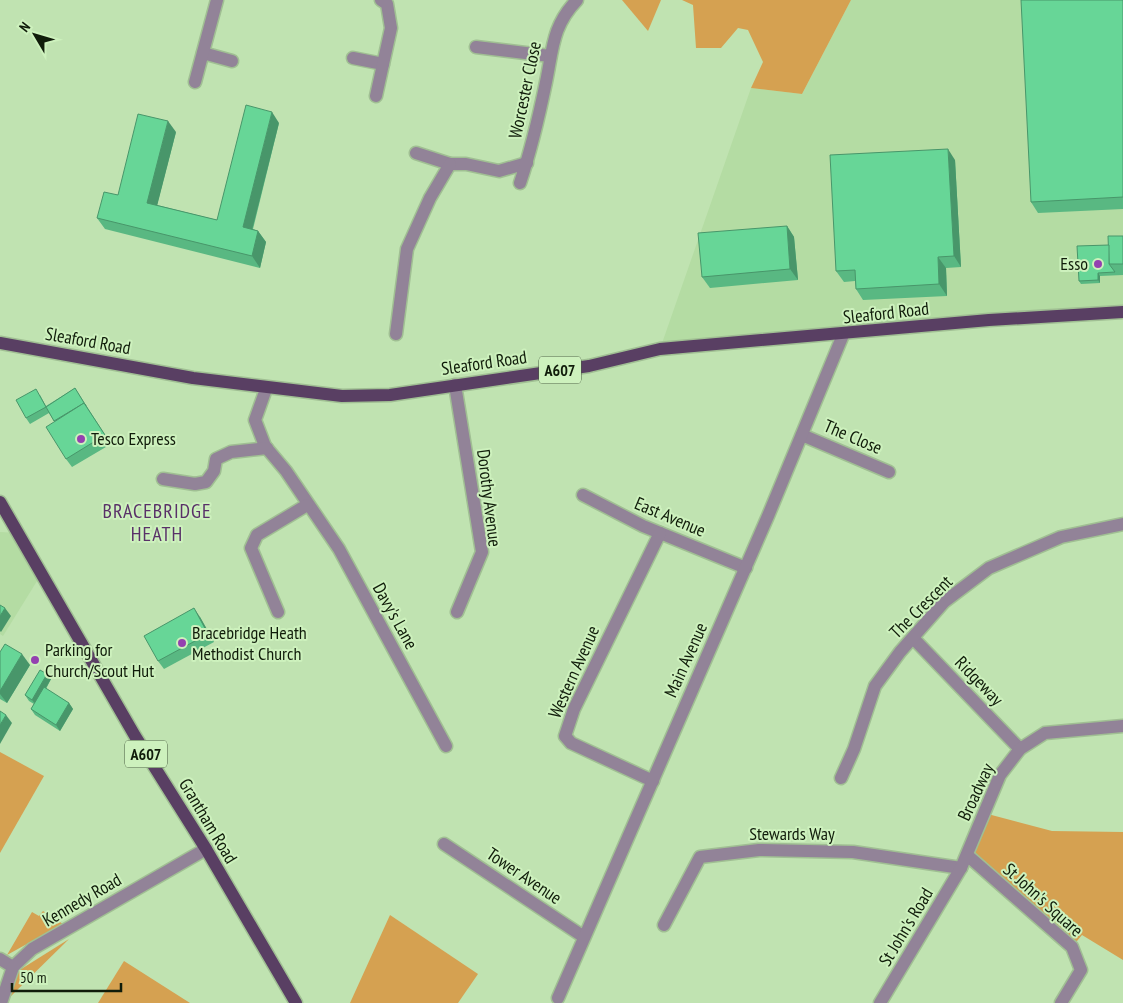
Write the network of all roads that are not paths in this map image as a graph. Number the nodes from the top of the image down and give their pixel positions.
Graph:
1 (217, 0) edge
2 (381, 0) edge
3 (577, 0) edge
4 (476, 46) dead end
5 (203, 53) junction
6 (550, 56) junction
7 (352, 58) dead end
8 (232, 61) dead end
9 (383, 64) junction
10 (195, 82) dead end
11 (376, 96) dead end
12 (416, 153) dead end
13 (527, 163) junction
14 (450, 164) junction
15 (520, 183) dead end
16 (1123, 312) edge
17 (396, 334) dead end
18 (843, 334) junction
19 (0, 343) edge
20 (455, 385) junction
21 (266, 389) junction
22 (802, 434) junction
23 (267, 448) junction
24 (889, 472) dead end
25 (163, 479) dead end
26 (583, 496) dead end
27 (0, 502) edge
28 (307, 505) junction
29 (1123, 524) edge
30 (660, 533) junction
31 (746, 568) junction
32 (278, 612) dead end
33 (457, 612) dead end
34 (913, 638) junction
35 (1123, 726) edge
36 (446, 746) dead end
37 (1020, 749) junction
38 (841, 778) dead end
39 (653, 781) junction
40 (444, 844) dead end
41 (206, 849) junction
42 (967, 855) junction
43 (961, 868) junction
44 (664, 925) dead end
45 (584, 937) junction
46 (0, 959) edge
47 (13, 967) junction
48 (558, 998) dead end
49 (886, 1001) edge
50 (1, 1003) edge
51 (296, 1003) edge
52 (1061, 1003) edge

1 - 5 street
2 - 9 street
3 - 6 street, Worcester Close
4 - 6 street
5 - 8 street
5 - 10 street
6 - 13 street, Worcester Close
7 - 9 street
9 - 11 street
12 - 14 street, Worcester Close
13 - 14 street, Worcester Close
13 - 15 street, Worcester Close
14 - 17 street
16 - 18 main road, Sleaford Road / A607
18 - 20 main road, Sleaford Road / A607
18 - 22 street, Main Avenue
19 - 21 main road, Sleaford Road / A607
20 - 21 main road, Sleaford Road / A607
20 - 33 street, Dorothy Avenue
21 - 23 street, Davy's Lane
22 - 24 street, The Close
22 - 31 street, Main Avenue
23 - 25 street
23 - 28 street, Davy's Lane
26 - 30 street, East Avenue
27 - 41 main road, Grantham Road / A607
28 - 32 street
28 - 36 street, Davy's Lane
29 - 34 street, The Crescent
30 - 31 street, East Avenue
30 - 39 street, Western Avenue
31 - 39 street, Main Avenue
34 - 37 street, Ridgeway
34 - 38 street, The Crescent
35 - 37 street, Broadway
37 - 42 street, Broadway
39 - 45 street, Main Avenue
40 - 45 street, Tower Avenue
41 - 47 street, Kennedy Road
41 - 51 main road, Grantham Road / A607
42 - 43 street, Broadway
42 - 52 street, St John's Square
43 - 44 street, Stewards Way
43 - 49 street, St John's Road
45 - 48 street, Main Avenue
46 - 47 street
47 - 50 street, Kennedy Road

